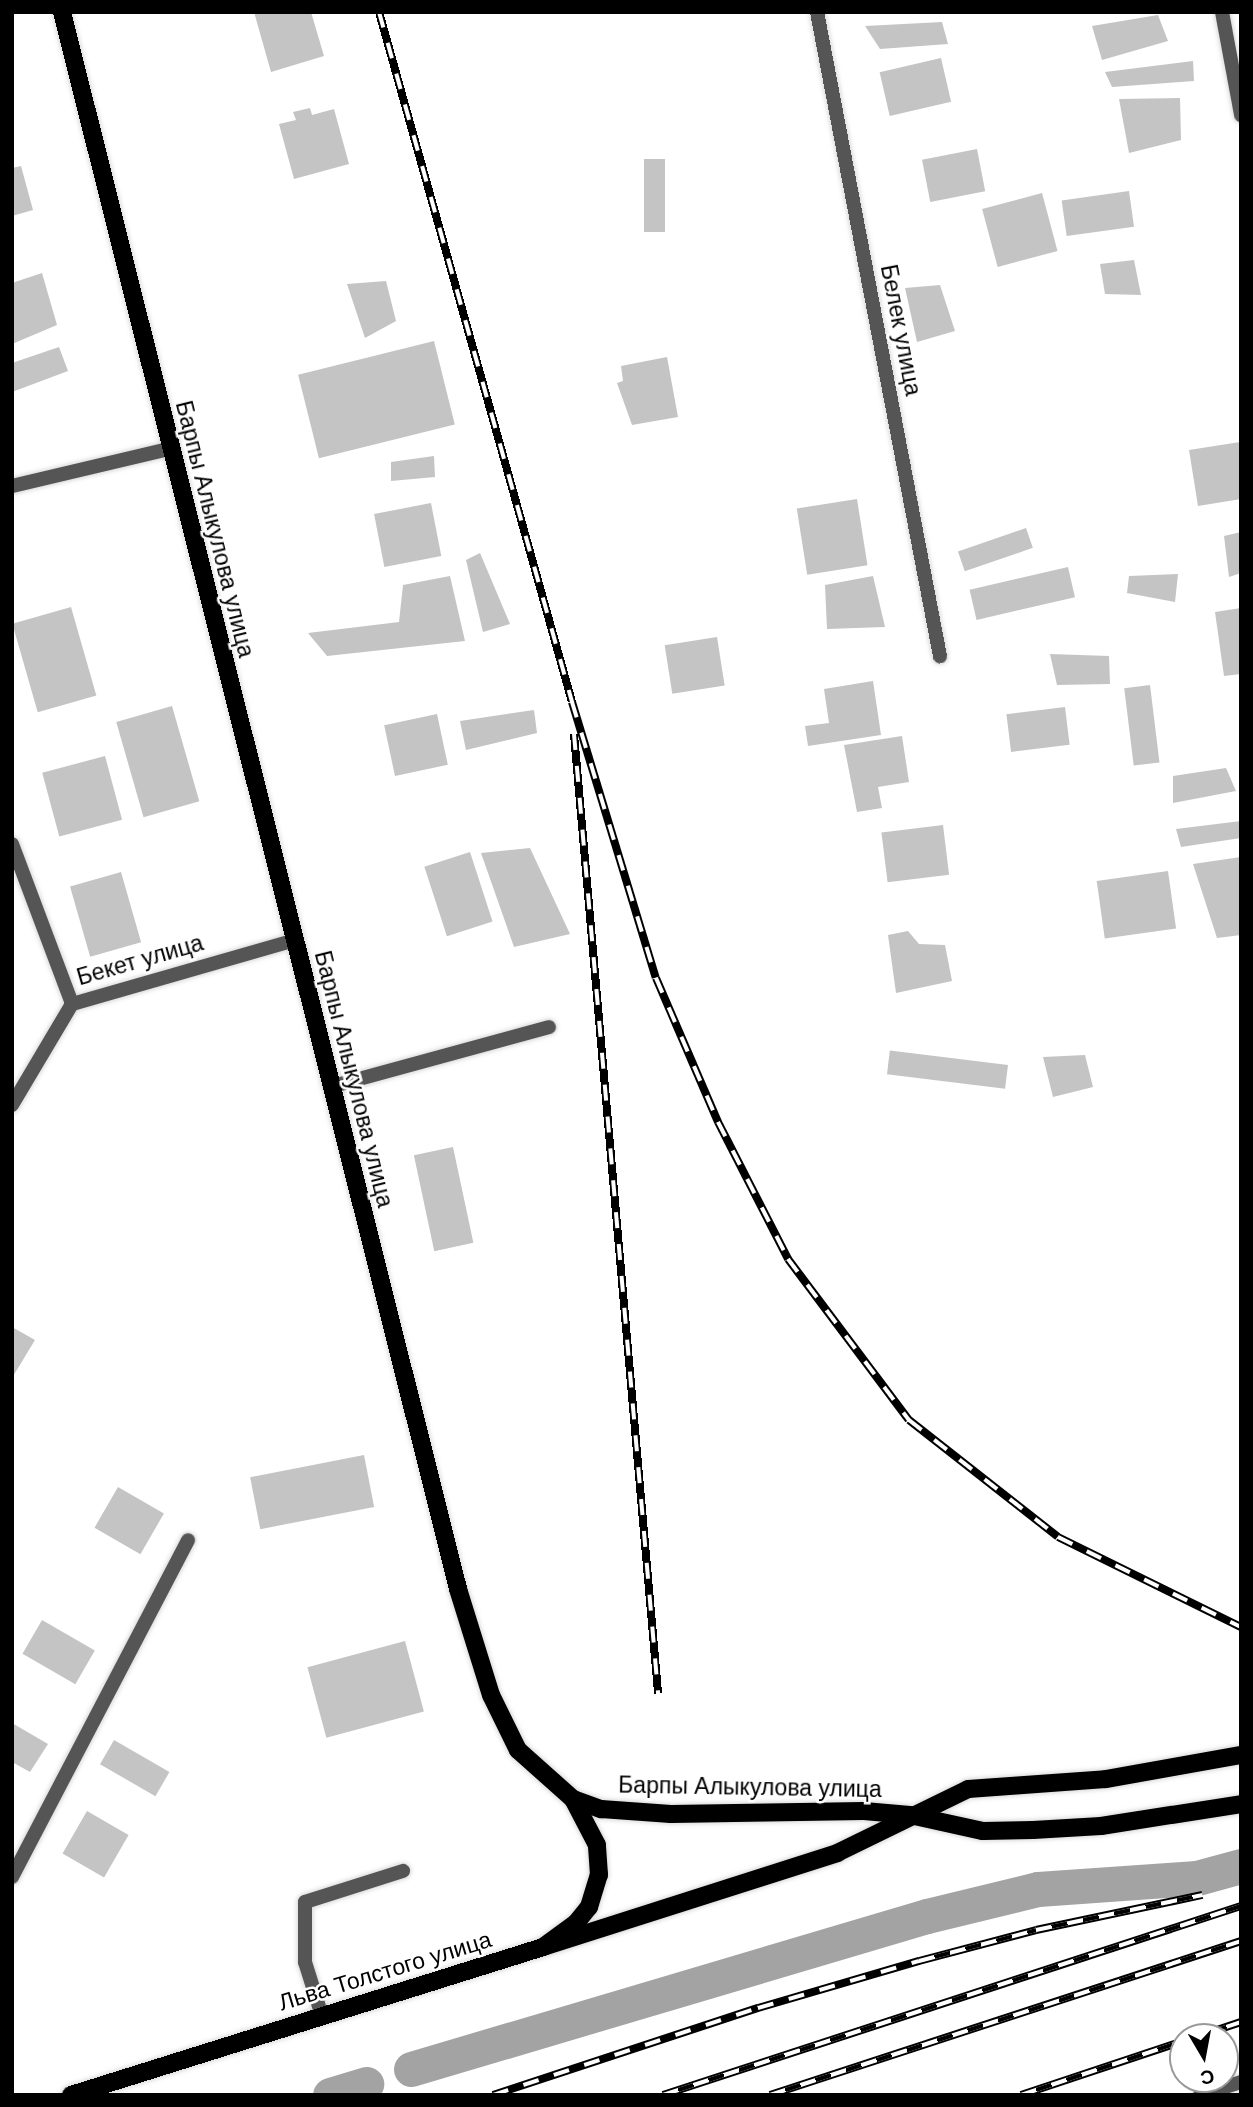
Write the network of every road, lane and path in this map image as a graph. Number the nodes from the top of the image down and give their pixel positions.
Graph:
1 (62, 12) edge
2 (817, 12) edge
3 (1222, 12) edge
4 (1241, 115) edge
5 (169, 449) junction
6 (12, 486) edge
7 (940, 656) dead end
8 (12, 844) edge
9 (295, 940) junction
10 (72, 1004) junction
11 (549, 1027) dead end
12 (330, 1087) junction
13 (12, 1105) edge
14 (188, 1540) dead end
15 (1241, 1755) edge
16 (573, 1799) junction
17 (1241, 1804) edge
18 (910, 1815) junction
19 (402, 1871) dead end
20 (12, 1877) edge
21 (543, 1947) junction
22 (321, 2016) junction
23 (1241, 2082) edge
24 (71, 2095) edge
25 (1200, 2095) edge

1 - 5 main road, Барпы Алыкулова улица
2 - 7 street, Белек улица
3 - 4 street
5 - 6 street
5 - 9 main road, Барпы Алыкулова улица
8 - 10 street
9 - 10 street, Бекет улица
9 - 12 main road, Барпы Алыкулова улица
10 - 13 street, Бекет улица
11 - 12 street
12 - 16 main road, Барпы Алыкулова улица
14 - 20 street
15 - 18 main road
16 - 18 main road, Барпы Алыкулова улица
16 - 21 main road, Льва Толстого улица
17 - 18 main road, Барпы Алыкулова улица
18 - 21 main road
19 - 22 street
21 - 22 main road, Льва Толстого улица
22 - 24 main road, Льва Толстого улица
23 - 25 street

